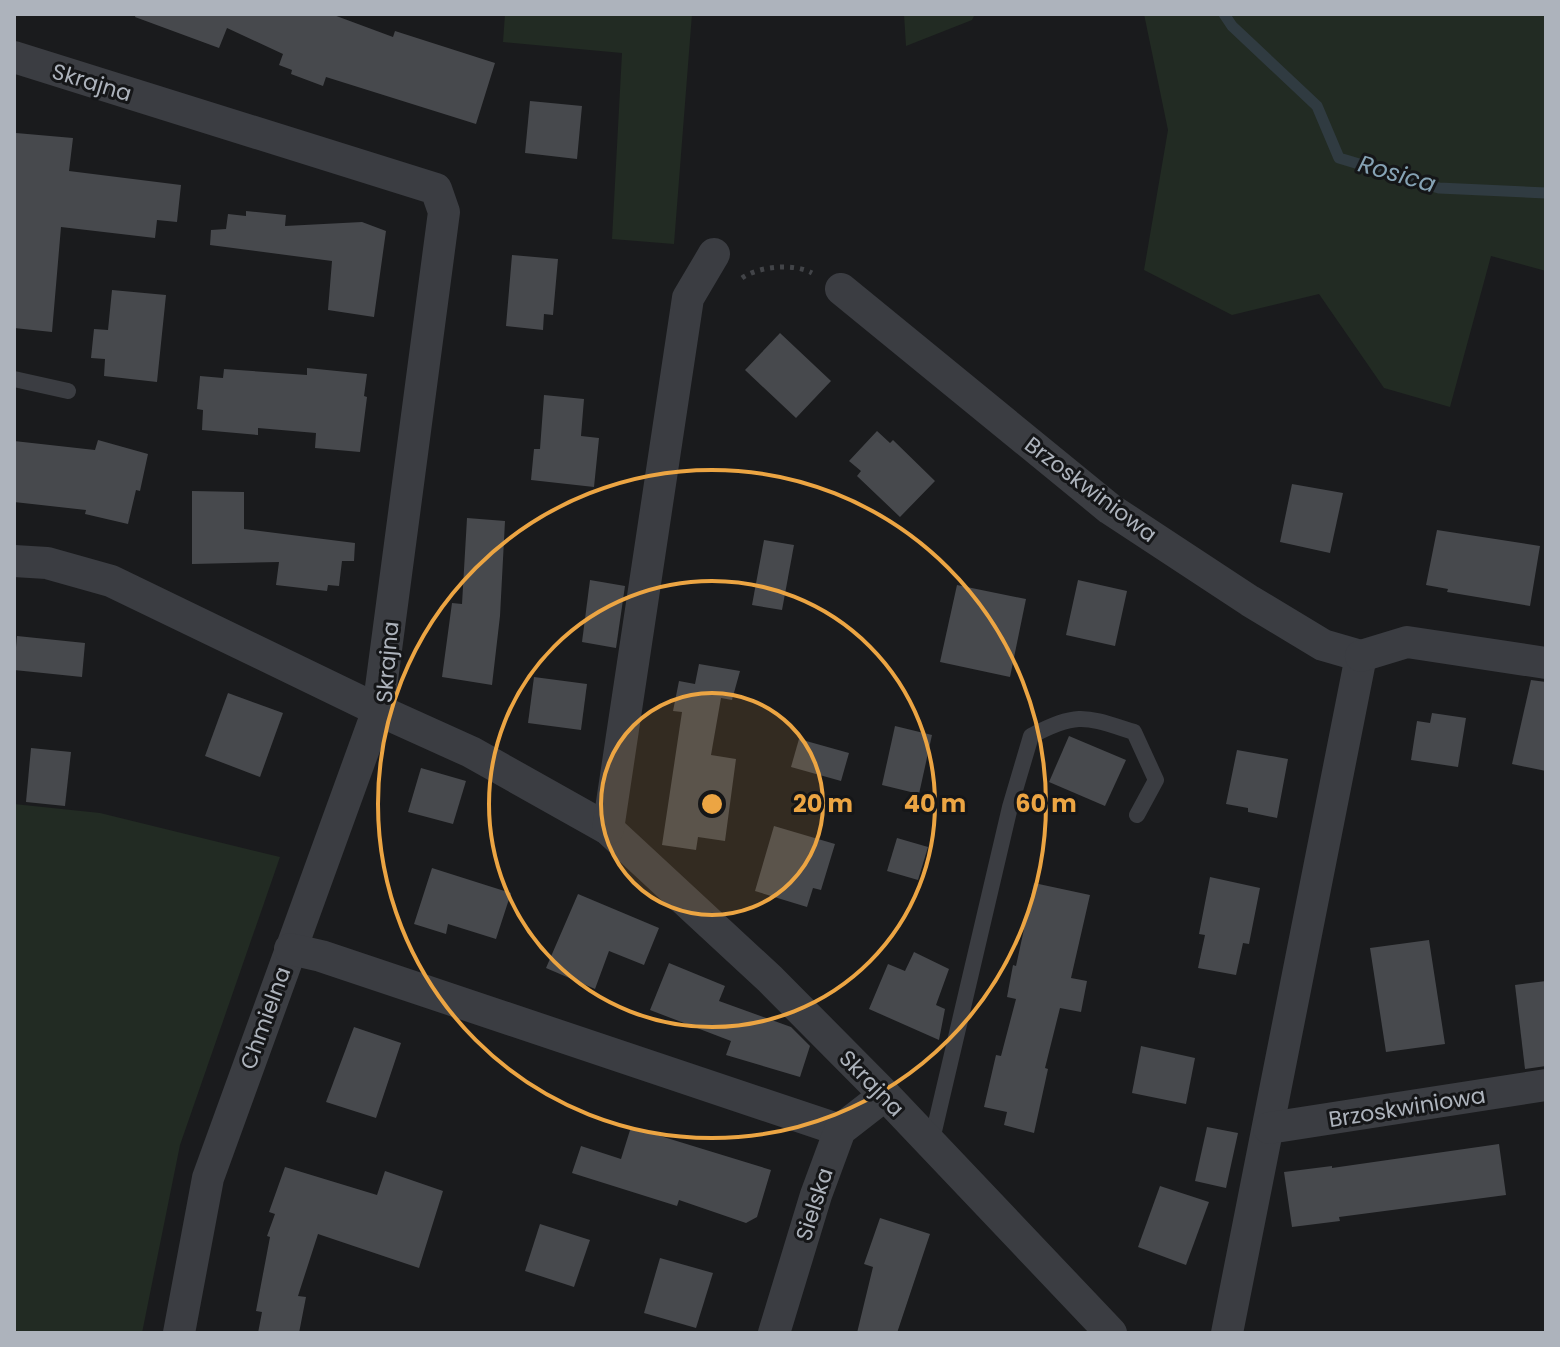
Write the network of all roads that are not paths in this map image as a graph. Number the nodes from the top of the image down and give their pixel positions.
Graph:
1 (14, 57) edge
2 (714, 254) dead end
3 (841, 289) road end
4 (14, 379) edge
5 (68, 391) dead end
6 (14, 561) edge
7 (1361, 656) junction
8 (1546, 663) edge
9 (378, 710) junction
10 (1137, 815) dead end
11 (608, 829) junction
12 (290, 949) junction
13 (1546, 1085) edge
14 (885, 1095) junction
15 (1269, 1128) junction
16 (840, 1130) junction
17 (931, 1144) junction
18 (179, 1333) edge
19 (774, 1333) edge
20 (1111, 1333) edge
21 (1227, 1333) edge

1 - 9 street, Skrajna
2 - 11 street
3 - 7 street, Brzoskwiniowa
4 - 5 lane
6 - 9 street
7 - 8 street
7 - 15 street
9 - 11 street, Skrajna
9 - 12 street, Chmielna
10 - 17 lane
11 - 14 street, Skrajna
12 - 16 street
12 - 18 street, Chmielna
13 - 15 street, Brzoskwiniowa
14 - 16 street
14 - 17 street, Skrajna
15 - 21 street
16 - 19 street, Sielska
17 - 20 street, Skrajna

